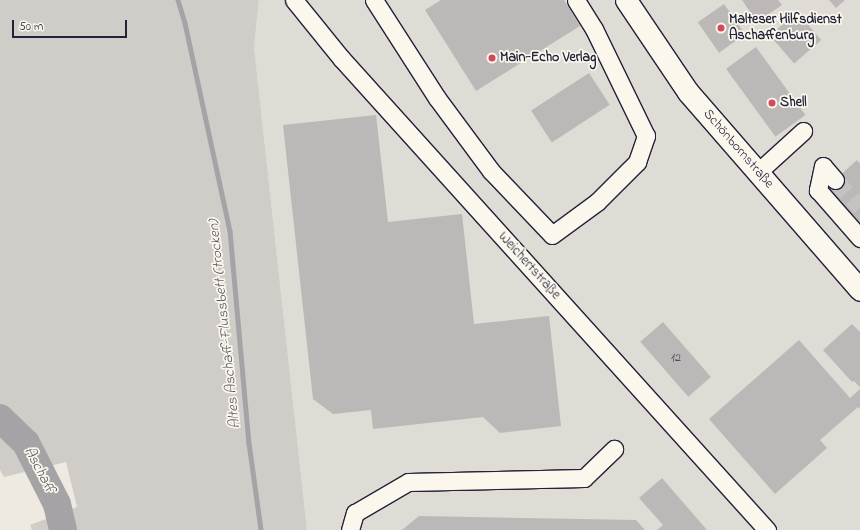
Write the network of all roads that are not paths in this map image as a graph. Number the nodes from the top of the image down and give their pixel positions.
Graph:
1 (294, 0) edge
2 (374, 0) edge
3 (576, 0) edge
4 (626, 0) edge
5 (803, 131) dead end
6 (758, 172) junction
7 (835, 180) tunnel mouth
8 (860, 238) edge
9 (860, 290) edge
10 (614, 449) dead end
11 (350, 530) edge
12 (768, 530) edge

1 - 12 street, Weichertstraße
2 - 3 street
4 - 6 main road, Schönbornstraße
5 - 6 street
6 - 9 main road, Schönbornstraße
7 - 8 street
10 - 11 street

